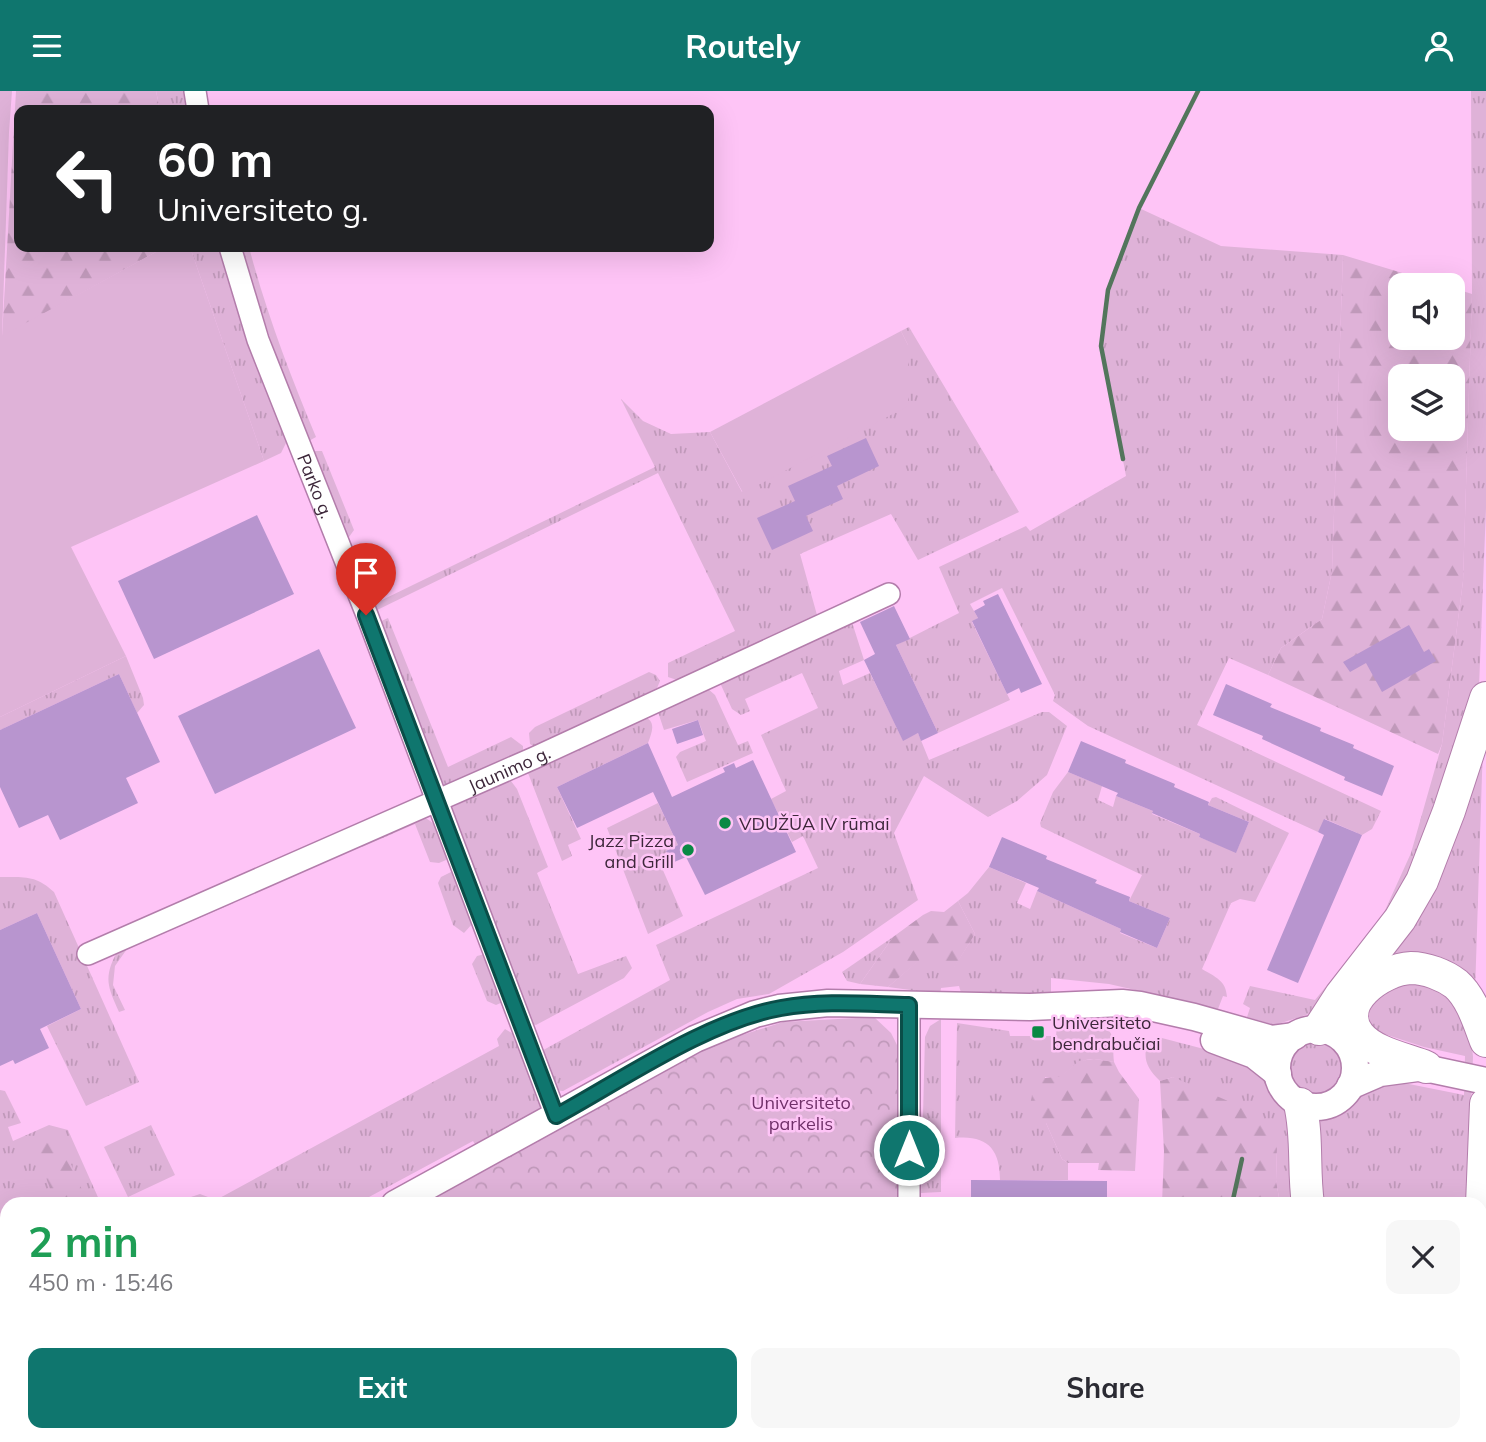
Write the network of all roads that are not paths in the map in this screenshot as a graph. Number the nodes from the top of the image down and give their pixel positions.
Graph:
1 (232, 252) edge
2 (889, 594) dead end
3 (1486, 698) edge
4 (435, 800) junction
5 (88, 954) dead end
6 (909, 1005) junction
7 (1030, 1007) junction
8 (1307, 1033) junction
9 (1486, 1041) edge
10 (1350, 1049) junction
11 (1426, 1067) junction
12 (1278, 1074) junction
13 (1486, 1081) edge
14 (1350, 1086) junction
15 (1300, 1104) junction
16 (1486, 1104) edge
17 (556, 1116) junction
18 (408, 1197) edge
19 (909, 1197) edge
20 (1307, 1197) edge
21 (1482, 1197) edge

1 - 4 street, Parko g.
2 - 4 street, Jaunimo g.
3 - 8 highway
4 - 5 street, Jaunimo g.
4 - 17 street, Parko g.
6 - 7 main road
6 - 17 main road
6 - 19 street
7 - 8 main road
7 - 12 main road
8 - 10 main road
8 - 12 main road
9 - 11 highway
10 - 11 main road
10 - 14 main road
11 - 13 main road
11 - 14 main road
12 - 15 main road
14 - 15 main road
15 - 20 highway
16 - 21 highway
17 - 18 main road

